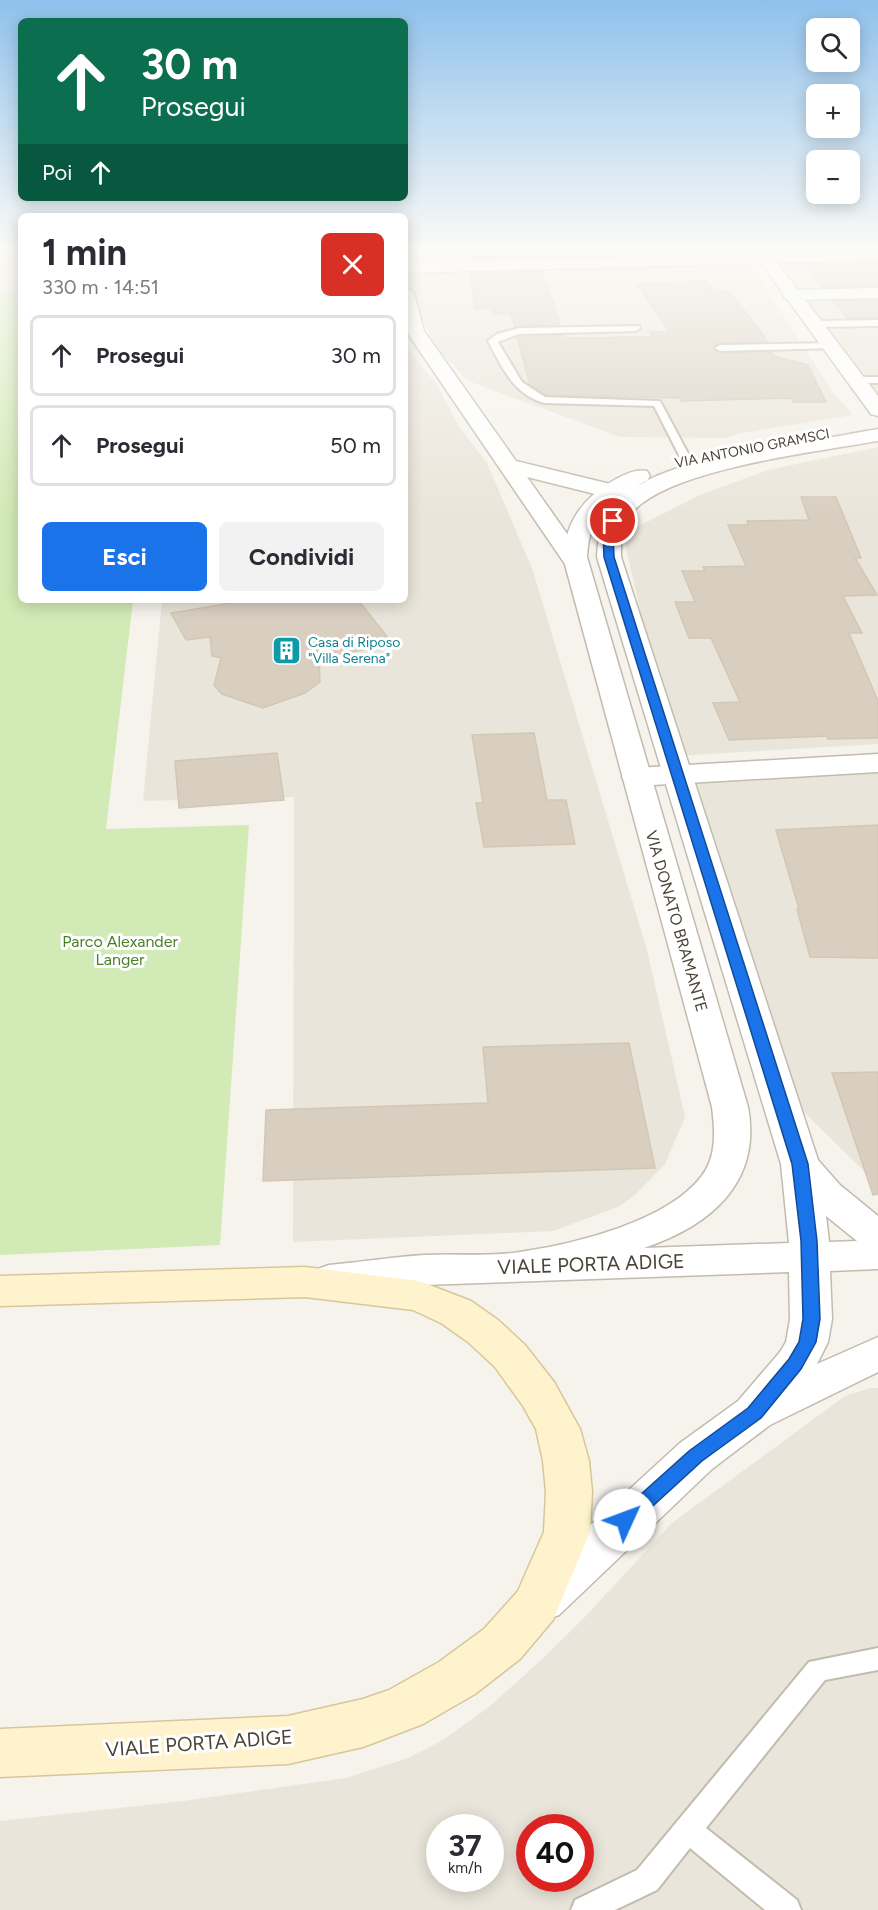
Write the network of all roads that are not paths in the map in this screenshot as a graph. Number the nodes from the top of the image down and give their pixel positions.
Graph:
1 (419, 337) edge
2 (498, 337) edge
3 (825, 337) edge
4 (831, 346) junction
5 (720, 348) dead end
6 (855, 380) junction
7 (878, 380) edge
8 (878, 410) edge
9 (878, 424) edge
10 (878, 435) edge
11 (686, 459) junction
12 (510, 466) junction
13 (610, 490) junction
14 (636, 497) junction
15 (577, 565) junction
16 (878, 763) edge
17 (676, 775) junction
18 (636, 777) junction
19 (800, 1164) junction
20 (878, 1236) edge
21 (878, 1255) edge
22 (808, 1257) junction
23 (522, 1266) junction
24 (305, 1282) junction
25 (0, 1291) edge
26 (868, 1362) edge
27 (754, 1413) junction
28 (536, 1605) junction
29 (878, 1659) edge
30 (54, 1752) junction
31 (0, 1753) edge
32 (0, 1772) edge
33 (688, 1830) junction
34 (585, 1910) edge
35 (788, 1910) edge

1 - 12 street, VIA DONATO BRAMANTE
2 - 11 lane
3 - 4 street
4 - 5 lane
4 - 6 street
6 - 7 lane
6 - 8 street
9 - 11 street, VIA ANTONIO GRAMSCI
10 - 14 street, VIA ANTONIO GRAMSCI
11 - 13 street, VIA ANTONIO GRAMSCI
12 - 13 street
12 - 15 street, VIA DONATO BRAMANTE
13 - 14 street
13 - 15 street, VIA ANTONIO GRAMSCI
14 - 17 street, VIA ANTONIO GRAMSCI
15 - 18 street, VIA DONATO BRAMANTE
16 - 17 street
17 - 18 street
17 - 19 street
18 - 23 street, VIA DONATO BRAMANTE
19 - 20 street
19 - 22 street
21 - 22 street, VIALE PORTA ADIGE
22 - 23 street, VIALE PORTA ADIGE
22 - 27 street
23 - 24 street, VIALE PORTA ADIGE
24 - 25 main road, VIALE PORTA ADIGE
24 - 28 main road, VIALE PORTA ADIGE
26 - 27 street, VIALE PORTA ADIGE
27 - 28 street, VIALE PORTA ADIGE
28 - 30 main road, VIALE PORTA ADIGE
29 - 33 lane
30 - 31 main road, VIALE PORTA ADIGE
30 - 32 main road
33 - 34 lane
33 - 35 lane

